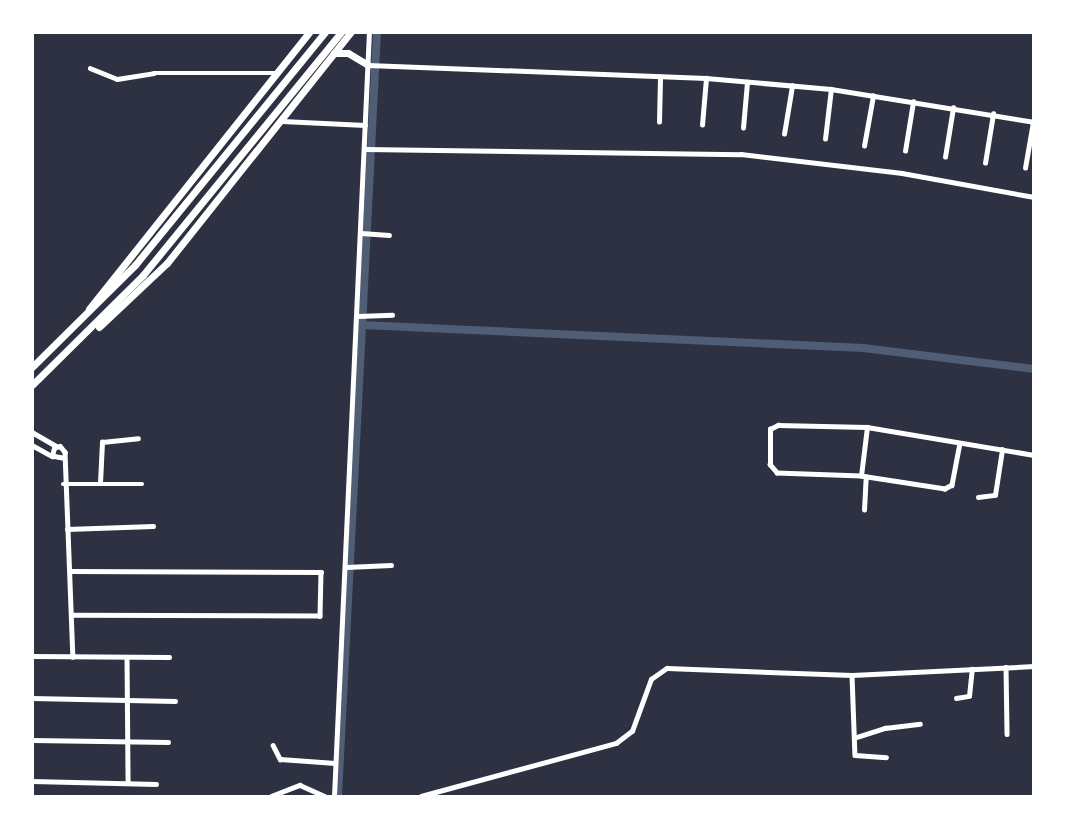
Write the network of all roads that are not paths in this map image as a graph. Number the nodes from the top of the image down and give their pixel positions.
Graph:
1 (309, 32) edge
2 (325, 32) edge
3 (369, 32) edge
4 (347, 33) edge
5 (334, 53) junction
6 (372, 65) junction
7 (90, 68) dead end
8 (278, 72) junction
9 (660, 76) junction
10 (706, 78) junction
11 (747, 82) junction
12 (792, 86) junction
13 (831, 89) junction
14 (873, 96) junction
15 (913, 102) junction
16 (953, 108) junction
17 (992, 114) junction
18 (282, 121) junction
19 (659, 122) dead end
20 (1033, 122) edge
21 (365, 125) junction
22 (702, 125) dead end
23 (743, 128) dead end
24 (784, 134) dead end
25 (825, 139) dead end
26 (864, 146) dead end
27 (365, 149) junction
28 (905, 151) dead end
29 (945, 157) dead end
30 (985, 163) dead end
31 (1025, 168) dead end
32 (1034, 198) edge
33 (363, 233) junction
34 (389, 235) dead end
35 (392, 315) dead end
36 (359, 316) junction
37 (68, 335) junction
38 (78, 343) junction
39 (32, 367) edge
40 (32, 385) edge
41 (867, 427) junction
42 (32, 432) edge
43 (138, 438) dead end
44 (960, 443) junction
45 (32, 445) edge
46 (56, 446) junction
47 (1002, 450) junction
48 (1034, 455) edge
49 (52, 456) junction
50 (62, 458) junction
51 (863, 476) junction
52 (100, 483) junction
53 (63, 484) junction
54 (142, 484) dead end
55 (978, 497) dead end
56 (864, 510) dead end
57 (153, 526) dead end
58 (67, 529) junction
59 (391, 566) dead end
60 (347, 567) junction
61 (70, 571) junction
62 (72, 615) junction
63 (32, 656) edge
64 (73, 657) junction
65 (127, 657) junction
66 (169, 657) dead end
67 (1034, 666) edge
68 (1006, 667) junction
69 (972, 669) junction
70 (852, 675) junction
71 (32, 698) edge
72 (956, 698) dead end
73 (127, 699) junction
74 (175, 701) dead end
75 (920, 724) dead end
76 (1007, 734) dead end
77 (854, 738) junction
78 (32, 740) edge
79 (127, 742) junction
80 (168, 742) dead end
81 (273, 745) dead end
82 (886, 756) dead end
83 (336, 763) junction
84 (32, 781) edge
85 (128, 783) junction
86 (156, 784) dead end
87 (272, 796) edge
88 (325, 796) edge
89 (334, 796) edge
90 (421, 796) edge

1 - 8 main road
2 - 37 main road
3 - 6 street
4 - 5 main road
4 - 38 main road
5 - 6 main road
5 - 18 main road
6 - 9 street
6 - 21 street
7 - 8 street
8 - 37 main road
9 - 10 street
9 - 19 street
10 - 11 street
10 - 22 street
11 - 12 street
11 - 23 street
12 - 13 street
12 - 24 street
13 - 14 street
13 - 25 street
14 - 15 street
14 - 26 street
15 - 16 street
15 - 28 street
16 - 17 street
16 - 29 street
17 - 20 street
17 - 30 street
18 - 21 street
18 - 38 main road
20 - 31 street
21 - 27 street
27 - 32 street
27 - 33 street
33 - 34 street
33 - 36 street
35 - 36 street
36 - 60 street
37 - 39 main road
38 - 40 main road
41 - 44 street
41 - 51 street
41 - 51 street
42 - 46 street
43 - 52 street
44 - 47 street
44 - 51 street
45 - 49 street
46 - 49 street
46 - 50 street
47 - 48 street
47 - 55 street
49 - 50 street
50 - 53 street
51 - 56 street
52 - 53 street
52 - 54 street
53 - 58 street
57 - 58 street
58 - 61 street
59 - 60 street
60 - 83 street
61 - 62 street
61 - 62 street
62 - 64 street
63 - 64 street
64 - 65 street
65 - 66 street
65 - 73 street
67 - 68 street
68 - 69 street
68 - 76 street
69 - 70 street
69 - 72 street
70 - 77 street
70 - 90 street
71 - 73 street
73 - 74 street
73 - 79 street
75 - 77 street
77 - 82 street
78 - 79 street
79 - 80 street
79 - 85 street
81 - 83 street
83 - 89 street
84 - 85 street
85 - 86 street
87 - 88 street

